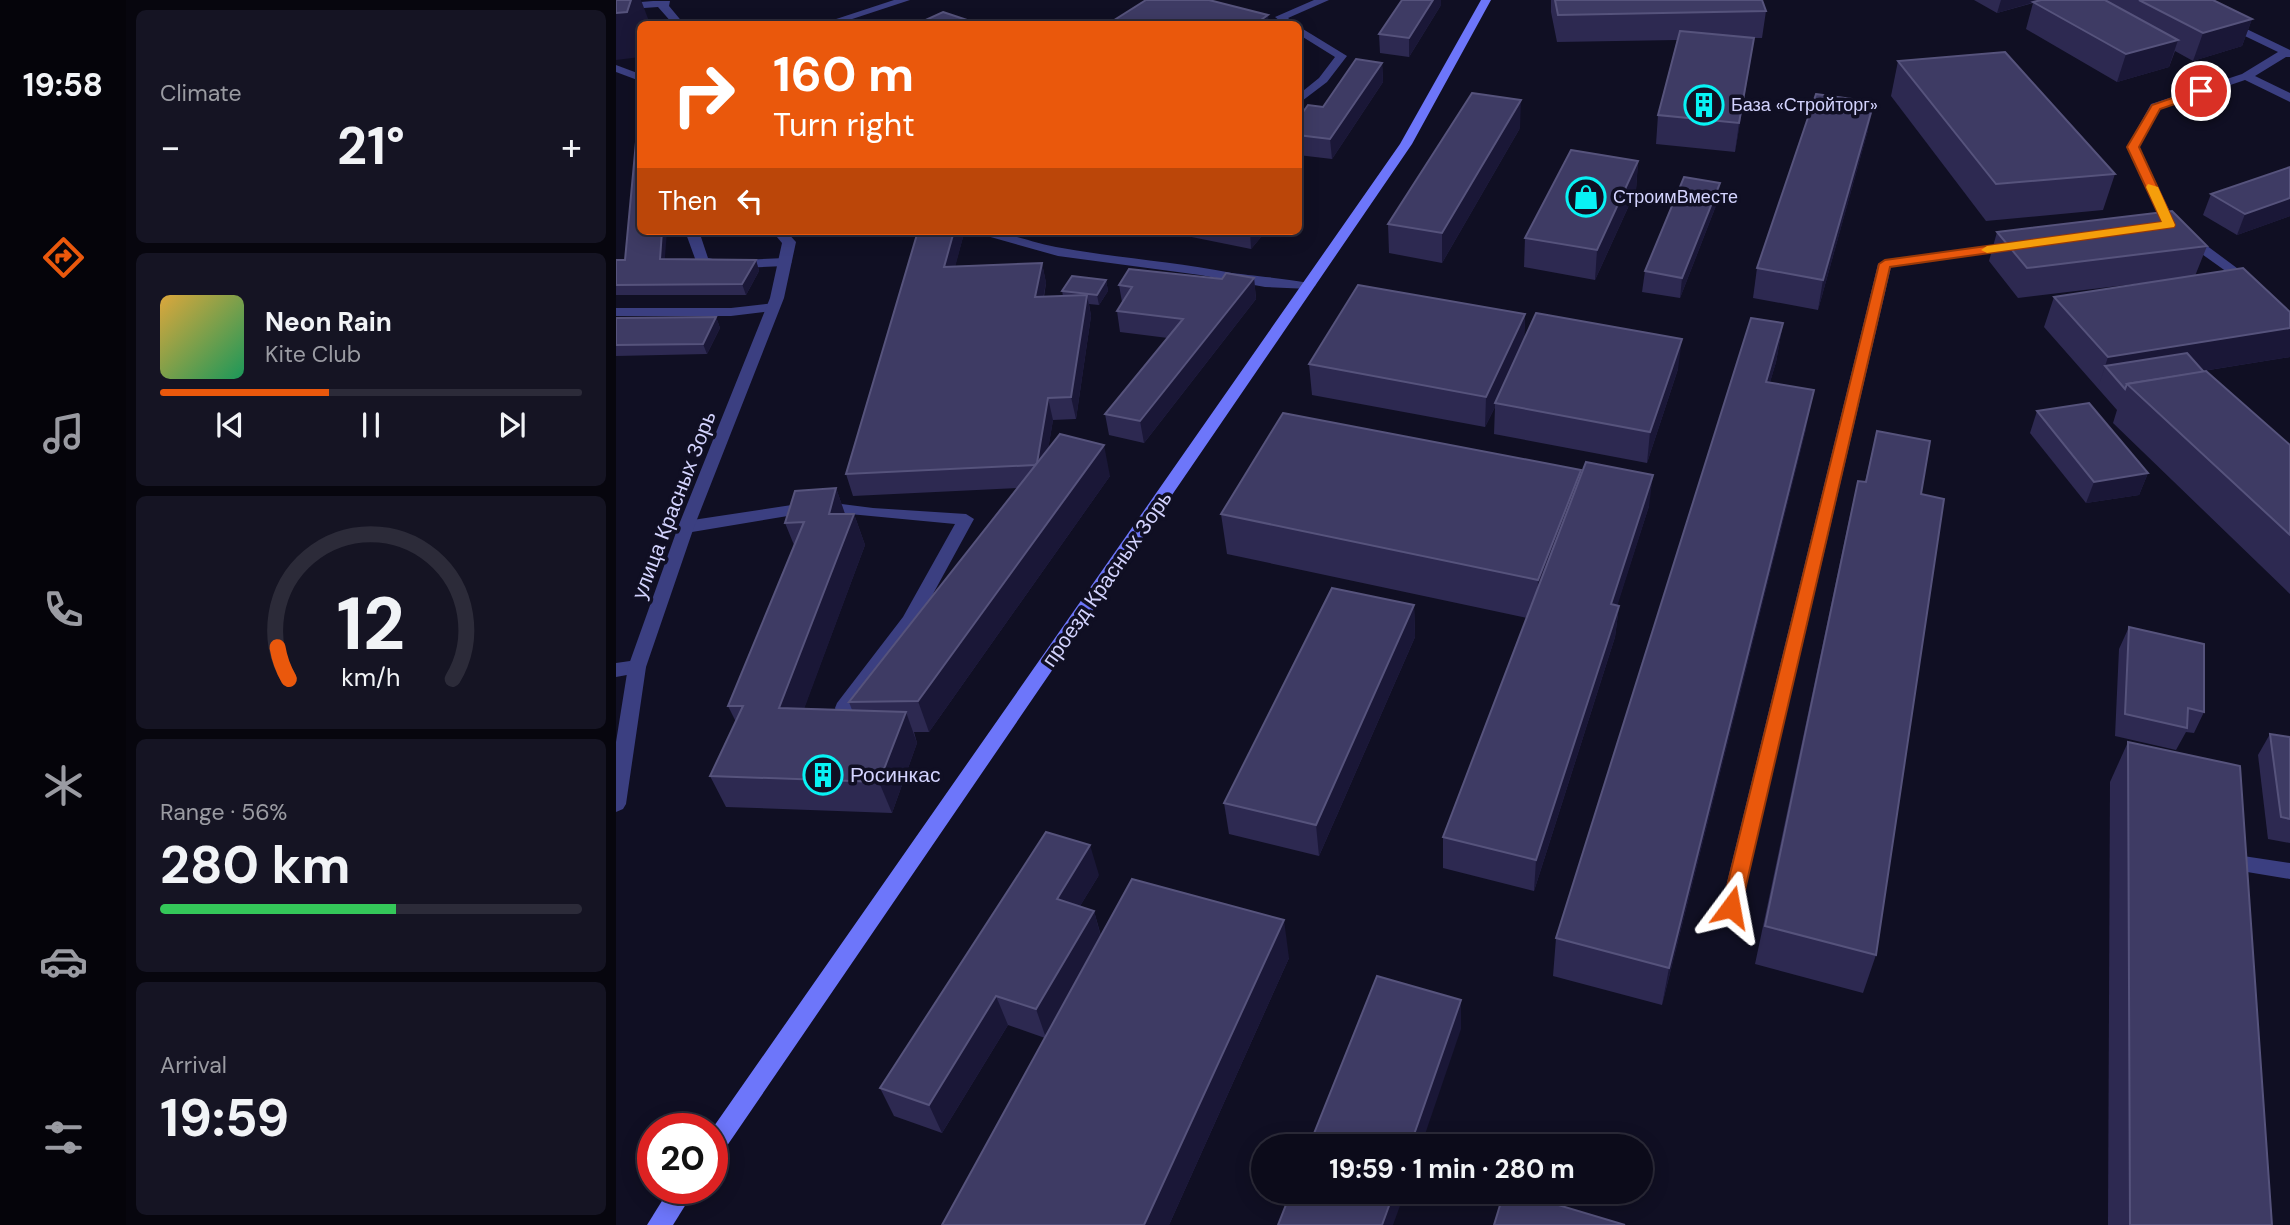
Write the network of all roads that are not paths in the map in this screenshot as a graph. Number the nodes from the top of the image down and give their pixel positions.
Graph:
1 (905, 0) edge
2 (1324, 0) edge
3 (1480, 0) edge
4 (1486, 0) edge
5 (662, 2) edge
6 (616, 7) edge
7 (2215, 17) edge
8 (678, 21) edge
9 (837, 21) edge
10 (1286, 21) edge
11 (1302, 32) edge
12 (2288, 53) edge
13 (616, 68) edge
14 (2246, 76) junction
15 (637, 77) edge
16 (1302, 98) edge
17 (2290, 98) edge
18 (693, 235) edge
19 (783, 235) edge
20 (999, 235) edge
21 (2034, 243) edge
22 (785, 262) junction
23 (1309, 285) junction
24 (2257, 290) edge
25 (774, 307) junction
26 (616, 312) edge
27 (686, 527) junction
28 (637, 667) junction
29 (616, 670) edge
30 (845, 708) edge
31 (616, 804) edge
32 (2230, 862) edge
33 (2290, 871) edge
34 (1731, 907) dead end
35 (728, 1125) edge
36 (673, 1204) edge
37 (659, 1225) edge

1 - 9 street
2 - 10 street
3 - 4 street
4 - 23 street, проезд Красных Зорь
5 - 6 street
5 - 8 street
7 - 12 street
11 - 16 street
12 - 14 street
13 - 15 street
14 - 17 street
14 - 24 street
18 - 22 street
19 - 22 street, улица Красных Зорь
20 - 23 street
21 - 34 street
22 - 25 street, улица Красных Зорь
23 - 35 street, проезд Красных Зорь
25 - 26 street
25 - 27 street, улица Красных Зорь
27 - 28 street, улица Красных Зорь
27 - 30 street
28 - 29 street
28 - 31 street, улица Красных Зорь
32 - 33 street
36 - 37 street

